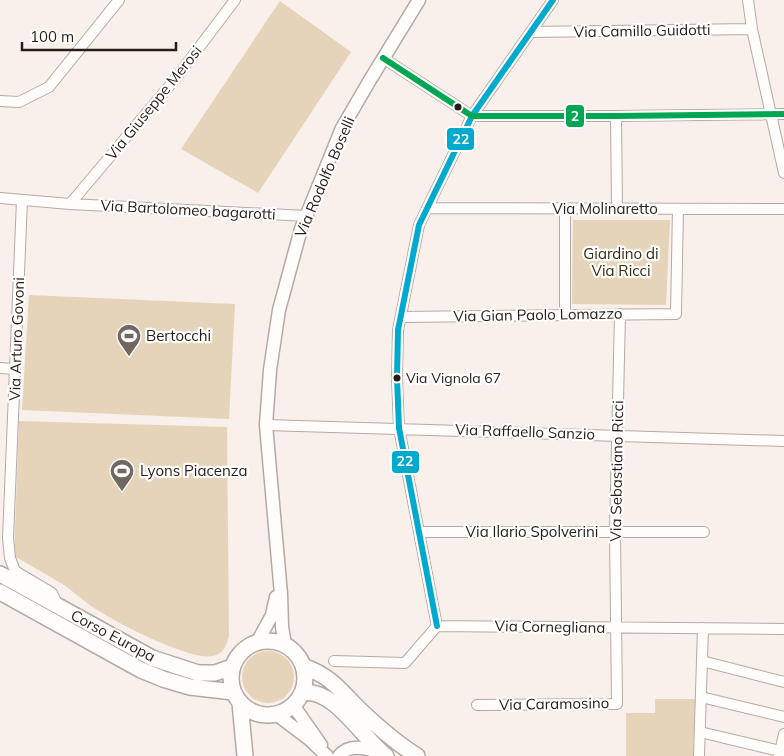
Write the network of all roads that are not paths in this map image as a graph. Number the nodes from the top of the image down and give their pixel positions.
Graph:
1 (119, 0) edge
2 (235, 0) edge
3 (419, 0) edge
4 (553, 0) edge
5 (748, 0) edge
6 (752, 29) junction
7 (531, 32) junction
8 (383, 58) junction
9 (0, 101) edge
10 (772, 114) junction
11 (784, 114) edge
12 (472, 116) junction
13 (616, 116) junction
14 (784, 173) edge
15 (0, 198) edge
16 (22, 200) junction
17 (70, 204) junction
18 (427, 208) junction
19 (565, 209) junction
20 (617, 209) junction
21 (678, 209) junction
22 (784, 209) edge
23 (306, 216) junction
24 (565, 314) junction
25 (620, 314) junction
26 (401, 317) junction
27 (0, 368) edge
28 (15, 369) junction
29 (266, 424) junction
30 (399, 428) junction
31 (617, 436) junction
32 (784, 441) edge
33 (419, 532) junction
34 (615, 532) junction
35 (704, 532) dead end
36 (8, 538) junction
37 (0, 547) edge
38 (0, 574) edge
39 (279, 580) junction
40 (0, 592) edge
41 (59, 607) junction
42 (437, 626) junction
43 (616, 628) junction
44 (703, 628) junction
45 (784, 629) edge
46 (258, 641) junction
47 (285, 644) junction
48 (334, 660) dead end
49 (702, 661) junction
50 (303, 666) junction
51 (232, 667) junction
52 (784, 682) edge
53 (236, 697) junction
54 (701, 697) junction
55 (297, 699) junction
56 (477, 705) dead end
57 (268, 714) junction
58 (784, 717) edge
59 (700, 732) junction
60 (784, 734) edge
61 (781, 753) edge
62 (384, 754) edge
63 (246, 756) edge
64 (327, 756) edge
65 (339, 756) edge
66 (417, 756) edge
67 (699, 756) edge

1 - 9 street
2 - 17 street, Via Giuseppe Merosi
3 - 8 street, Via Rodolfo Boselli
4 - 7 street
5 - 6 street
6 - 7 street, Via Camillo Guidotti
6 - 10 street
7 - 12 street
8 - 12 street
8 - 23 street, Via Rodolfo Boselli
10 - 11 street
10 - 13 street
10 - 14 street
12 - 13 street
12 - 18 street
13 - 20 street
15 - 16 street
16 - 17 street
16 - 28 street, Via Arturo Govoni
17 - 23 street, Via Bartolomeo bagarotti
18 - 19 street, Via Molinaretto
18 - 26 street
19 - 20 street, Via Molinaretto
19 - 24 street
20 - 21 street, Via Molinaretto
21 - 22 street, Via Molinaretto
21 - 25 street, Via Gian Paolo Lomazzo
23 - 29 street, Via Rodolfo Boselli
24 - 25 street, Via Gian Paolo Lomazzo
24 - 26 street, Via Gian Paolo Lomazzo
25 - 31 street, Via Sebastiano Ricci
26 - 30 street
27 - 28 street
28 - 36 street, Via Arturo Govoni
29 - 30 street, Via Raffaello Sanzio
29 - 39 street, Via Rodolfo Boselli
30 - 31 street, Via Raffaello Sanzio
30 - 33 street
31 - 32 street, Via Raffaello Sanzio
31 - 34 street, Via Sebastiano Ricci
33 - 34 street, Via Ilario Spolverini
33 - 42 street
34 - 35 street, Via Ilario Spolverini
34 - 43 street, Via Sebastiano Ricci
36 - 37 street
36 - 41 street, Via Arturo Govoni
38 - 41 main road, Corso Europa
39 - 46 street, Via Rodolfo Boselli
39 - 47 street, Via Rodolfo Boselli
40 - 53 main road, Corso Europa
41 - 51 main road, Corso Europa
42 - 43 street, Via Cornegliana
42 - 48 street
43 - 44 street, Via Cornegliana
43 - 56 street, Via Caramosino
44 - 45 street, Via Cornegliana
44 - 49 street
46 - 47 main road
46 - 51 main road, Via Rodolfo Boselli
47 - 50 main road
49 - 52 street
49 - 54 street
50 - 55 main road
50 - 66 main road
51 - 53 main road
53 - 57 main road
53 - 63 main road
54 - 58 street
54 - 59 street
55 - 57 main road
55 - 62 main road
55 - 64 street
57 - 63 main road
57 - 64 street
59 - 61 street
59 - 67 street
60 - 61 street
62 - 65 street

